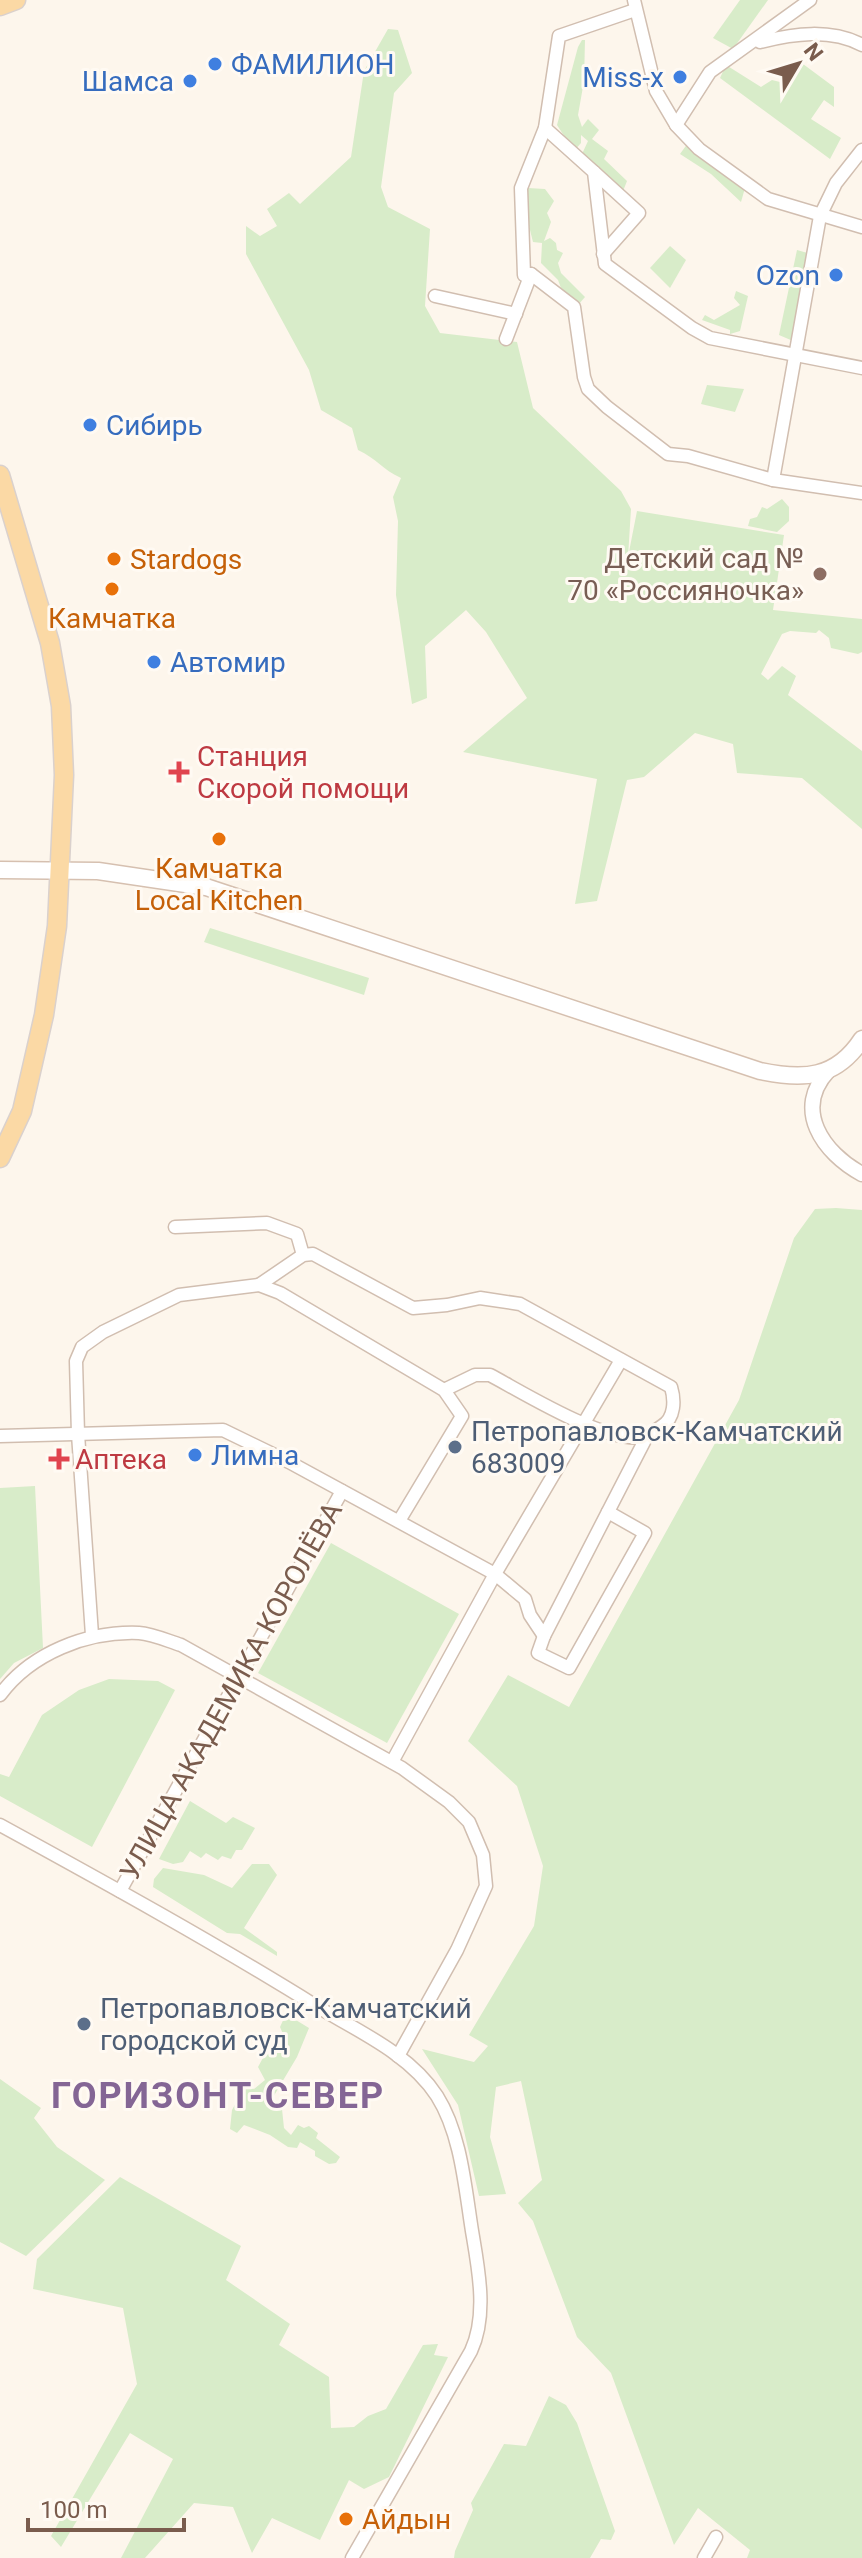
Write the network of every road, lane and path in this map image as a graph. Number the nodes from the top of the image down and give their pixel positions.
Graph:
1 (16, 0) edge
2 (810, 0) edge
3 (635, 5) edge
4 (0, 6) edge
5 (753, 43) junction
6 (862, 45) edge
7 (676, 125) junction
8 (545, 128) junction
9 (862, 150) edge
10 (594, 172) junction
11 (820, 216) junction
12 (862, 227) edge
13 (603, 254) junction
14 (531, 274) junction
15 (435, 296) dead end
16 (516, 314) junction
17 (506, 339) dead end
18 (797, 355) junction
19 (862, 368) edge
20 (0, 475) edge
21 (773, 480) junction
22 (862, 493) edge
23 (61, 869) junction
24 (0, 870) edge
25 (862, 1039) edge
26 (829, 1070) junction
27 (0, 1158) edge
28 (862, 1174) edge
29 (175, 1227) dead end
30 (303, 1255) junction
31 (259, 1285) junction
32 (621, 1360) junction
33 (444, 1390) junction
34 (585, 1425) junction
35 (78, 1434) junction
36 (0, 1436) edge
37 (647, 1436) junction
38 (342, 1491) junction
39 (608, 1512) junction
40 (399, 1521) junction
41 (495, 1574) junction
42 (92, 1635) junction
43 (544, 1636) junction
44 (240, 1678) junction
45 (0, 1695) edge
46 (392, 1762) junction
47 (0, 1825) edge
48 (120, 1891) junction
49 (398, 2056) junction
50 (716, 2537) dead end
51 (352, 2558) edge
52 (704, 2558) edge

1 - 4 main road
2 - 5 street
3 - 7 street
3 - 8 street
5 - 6 street
5 - 7 street
7 - 11 street
8 - 10 street
8 - 14 street
9 - 11 street
10 - 13 street
10 - 13 street
11 - 12 street
11 - 18 street
13 - 18 street
14 - 16 street
14 - 21 street
15 - 16 street
16 - 17 street
18 - 19 street
18 - 21 street
20 - 23 main road
21 - 22 street
23 - 24 main road
23 - 26 main road
23 - 27 main road
25 - 26 main road
26 - 28 street
29 - 30 street
30 - 31 street
30 - 32 street
31 - 33 street
31 - 35 street
32 - 34 street
32 - 37 street
33 - 34 street
33 - 40 street
34 - 37 street
34 - 41 street
35 - 36 street, УЛИЦА АКАДЕМИКА КОРОЛЁВА
35 - 38 street, УЛИЦА АКАДЕМИКА КОРОЛЁВА
35 - 42 street
37 - 39 street
38 - 40 street, УЛИЦА АКАДЕМИКА КОРОЛЁВА
38 - 44 street, УЛИЦА АКАДЕМИКА КОРОЛЁВА
39 - 43 street
39 - 43 street, УЛИЦА АКАДЕМИКА КОРОЛЁВА
40 - 41 street, УЛИЦА АКАДЕМИКА КОРОЛЁВА
41 - 43 street, УЛИЦА АКАДЕМИКА КОРОЛЁВА
41 - 46 street
42 - 44 street
42 - 45 street
44 - 46 street
44 - 48 street, УЛИЦА АКАДЕМИКА КОРОЛЁВА
46 - 49 street
47 - 48 street
48 - 49 street
49 - 51 street
50 - 52 street

